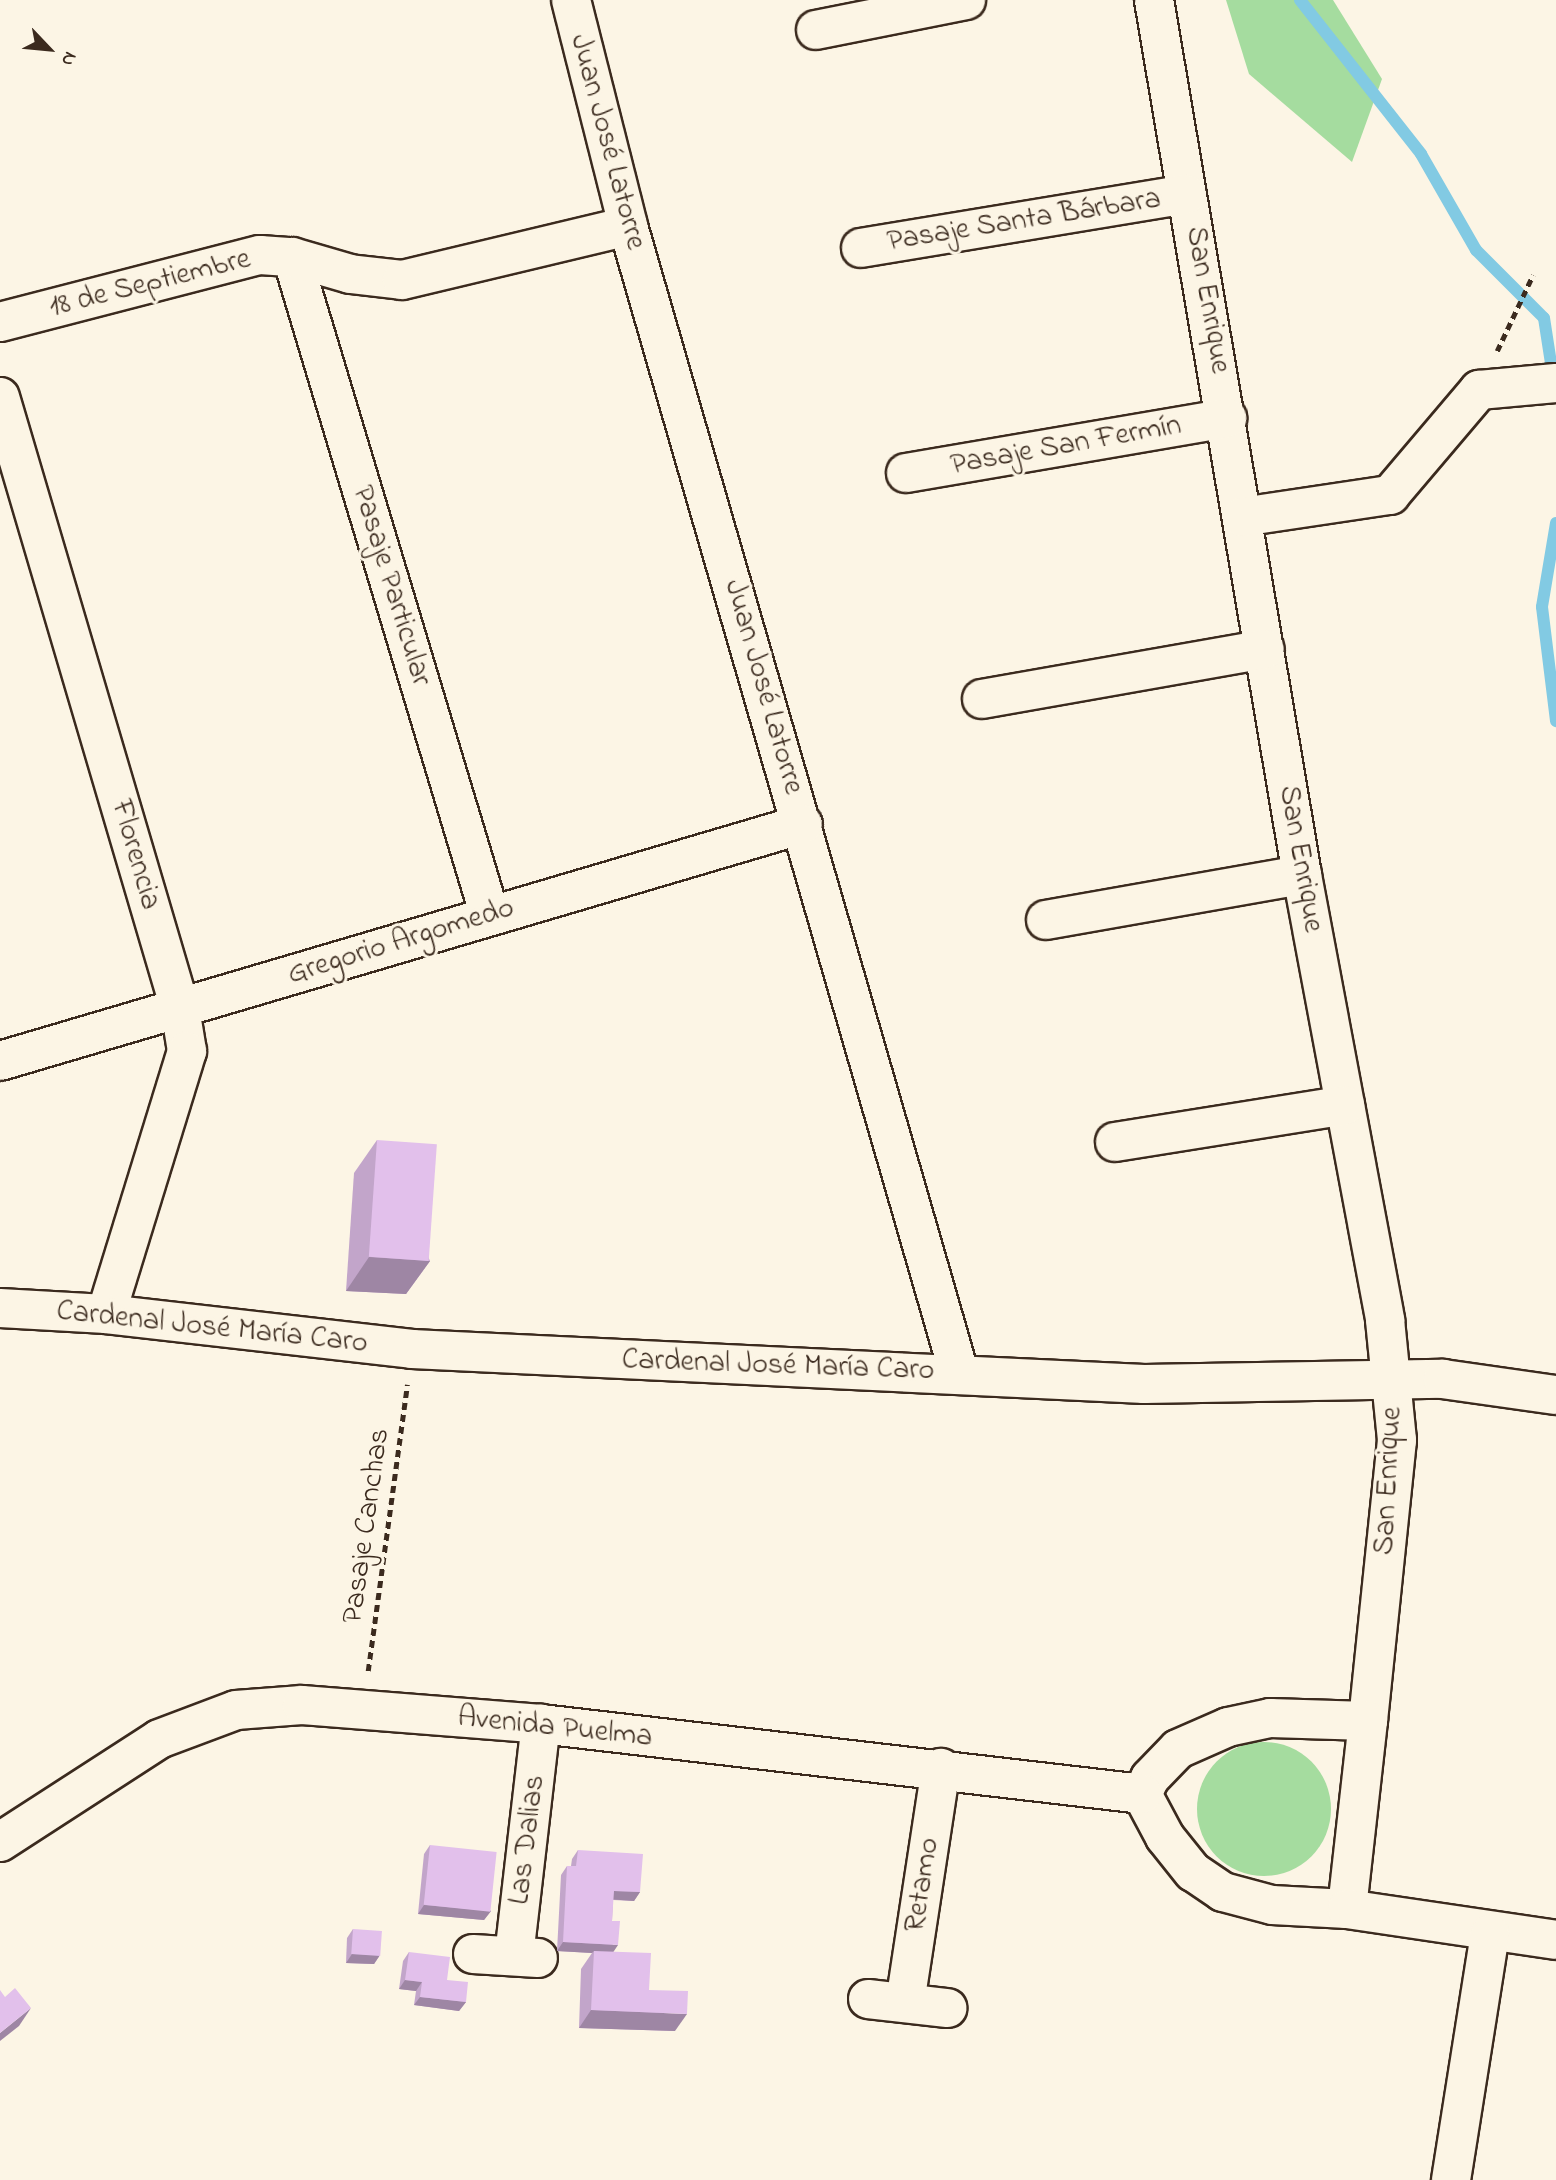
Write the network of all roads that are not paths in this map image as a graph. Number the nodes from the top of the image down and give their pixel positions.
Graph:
1 (571, 0) edge
2 (966, 0) edge
3 (1154, 0) edge
4 (816, 30) dead end
5 (1187, 194) junction
6 (628, 226) junction
7 (861, 248) dead end
8 (292, 257) junction
9 (0, 322) edge
10 (1556, 383) edge
11 (0, 397) edge
12 (1227, 418) junction
13 (906, 473) dead end
14 (1242, 517) junction
15 (1265, 649) junction
16 (982, 699) dead end
17 (803, 824) junction
18 (1302, 875) junction
19 (490, 916) junction
20 (1046, 920) dead end
21 (180, 1008) junction
22 (0, 1062) edge
23 (1345, 1105) junction
24 (1115, 1142) dead end
25 (0, 1308) edge
26 (106, 1314) junction
27 (959, 1373) junction
28 (1394, 1377) junction
29 (1556, 1395) edge
30 (1368, 1721) junction
31 (541, 1724) junction
32 (941, 1768) junction
33 (1142, 1794) junction
34 (0, 1842) edge
35 (1347, 1909) junction
36 (1490, 1934) junction
37 (1556, 1940) edge
38 (473, 1954) dead end
39 (868, 1999) dead end
40 (905, 2003) junction
41 (947, 2008) dead end
42 (1451, 2180) edge

1 - 6 street, Juan José Latorre
2 - 4 street
3 - 5 street, San Enrique
5 - 7 street, Pasaje Santa Bárbara
5 - 12 street, San Enrique
6 - 8 street, 18 de Septiembre
6 - 17 street, Juan José Latorre
8 - 9 street, 18 de Septiembre
8 - 19 street, Pasaje Particular
10 - 14 street
11 - 21 street, Florencia
12 - 13 street, Pasaje San Fermín
12 - 14 street, San Enrique
14 - 15 street, San Enrique
15 - 16 street
15 - 18 street, San Enrique
17 - 19 street, Gregorio Argomedo
17 - 27 street, Juan José Latorre
18 - 20 street
18 - 23 street, San Enrique
19 - 21 street, Gregorio Argomedo
21 - 22 street, Gregorio Argomedo
21 - 26 street, Florencia
23 - 24 street
23 - 28 street, San Enrique
25 - 26 street, Cardenal José María Caro
26 - 27 street, Cardenal José María Caro
27 - 28 street, Cardenal José María Caro
28 - 29 street, Cardenal José María Caro
28 - 30 street, San Enrique
30 - 33 street
30 - 35 street
31 - 32 street, Avenida Puelma
31 - 34 street, Avenida Puelma
31 - 38 street, Las Dalias
32 - 33 street, Avenida Puelma
32 - 40 street, Retamo
33 - 35 street
35 - 36 street
36 - 37 street
36 - 42 street
39 - 40 street
40 - 41 street

